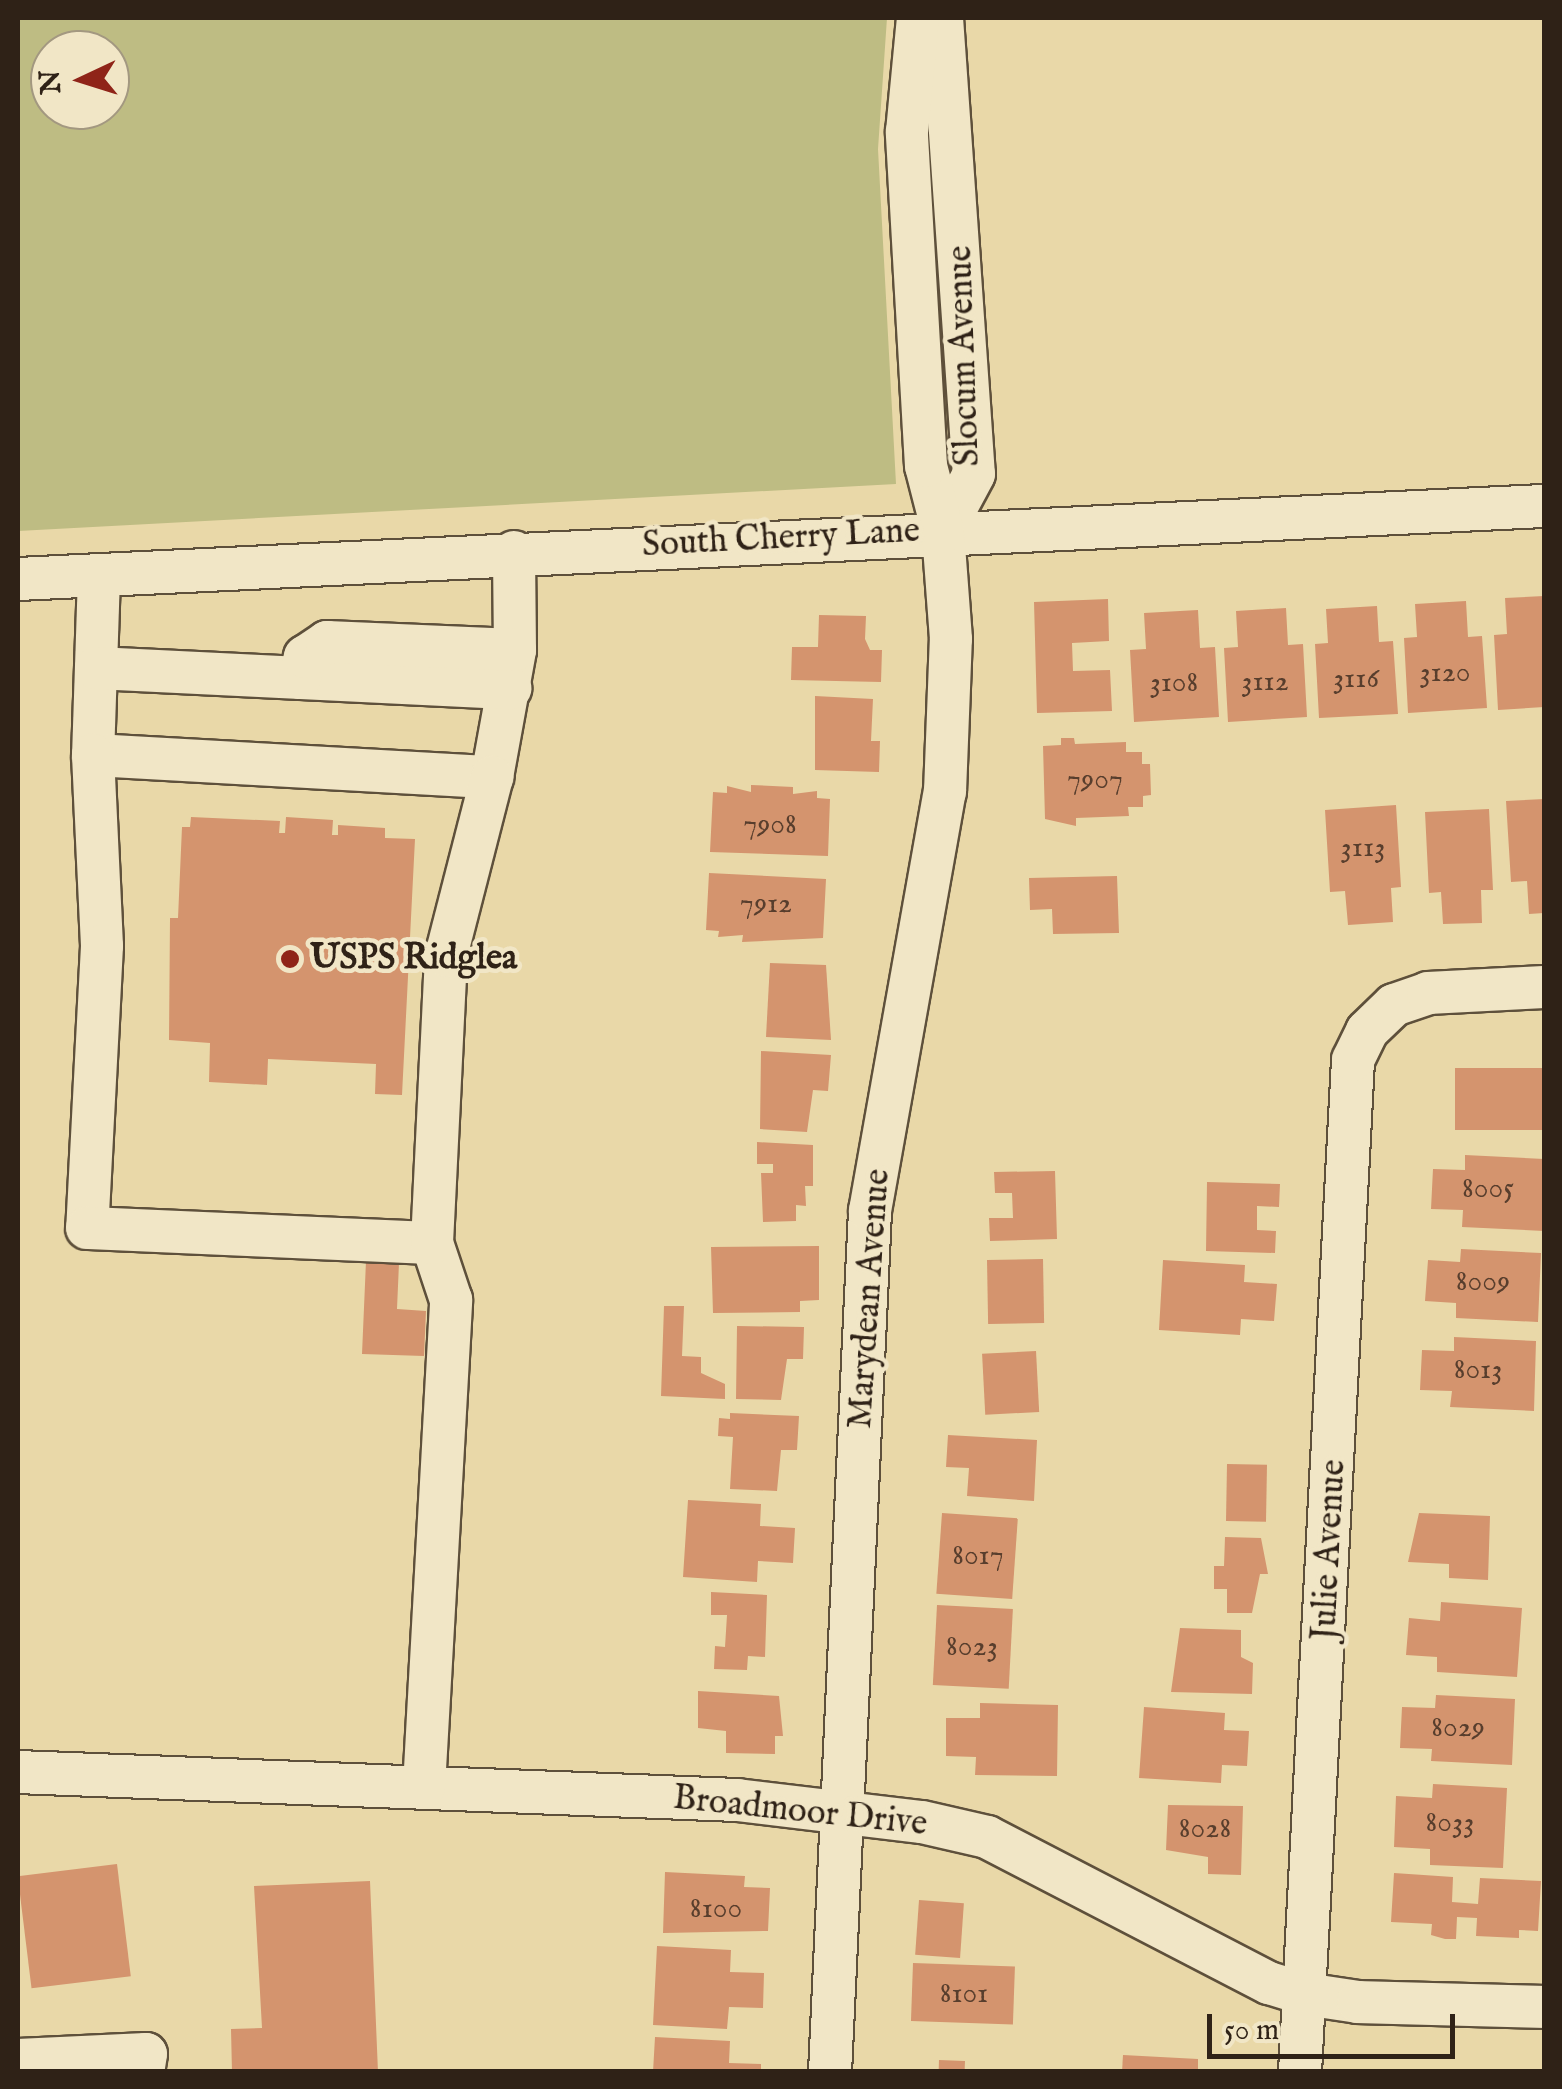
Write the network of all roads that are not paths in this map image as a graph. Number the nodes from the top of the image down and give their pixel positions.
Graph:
1 (918, 18) edge
2 (942, 18) edge
3 (1544, 506) edge
4 (944, 532) junction
5 (514, 552) junction
6 (99, 576) junction
7 (18, 579) edge
8 (96, 668) junction
9 (513, 669) junction
10 (93, 755) junction
11 (492, 777) junction
12 (1544, 987) edge
13 (432, 1243) junction
14 (18, 1772) edge
15 (424, 1787) junction
16 (844, 1813) junction
17 (1305, 1994) junction
18 (1544, 2007) edge
19 (18, 2060) edge
20 (143, 2072) edge
21 (830, 2072) edge
22 (1300, 2072) edge

1 - 4 street, Slocum Avenue
2 - 4 street, Slocum Avenue
3 - 4 street, South Cherry Lane
4 - 5 street, South Cherry Lane
4 - 16 street, Marydean Avenue
5 - 6 street, South Cherry Lane
5 - 9 street
6 - 7 street, South Cherry Lane
6 - 8 street
8 - 9 street
8 - 10 street
9 - 11 street
10 - 11 street
10 - 13 street
11 - 13 street
12 - 17 street, Julie Avenue
13 - 15 street
14 - 15 street, Broadmoor Drive
15 - 16 street, Broadmoor Drive
16 - 17 street, Broadmoor Drive
16 - 21 street, Marydean Avenue
17 - 18 street, Broadmoor Drive
17 - 22 street, Julie Avenue
19 - 20 street

